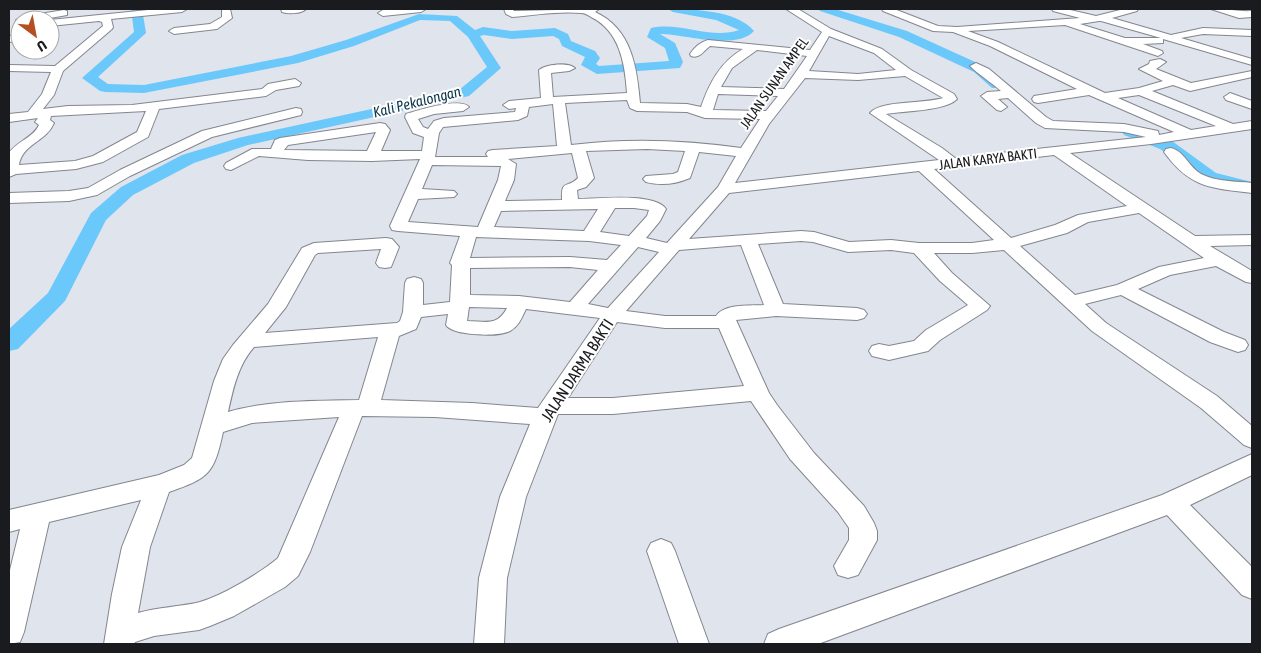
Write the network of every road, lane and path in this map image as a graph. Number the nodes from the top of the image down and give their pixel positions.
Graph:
1 (182, 9) edge
2 (226, 9) edge
3 (301, 9) edge
4 (508, 9) edge
5 (590, 9) edge
6 (791, 9) edge
7 (909, 9) edge
8 (1056, 9) edge
9 (1134, 9) edge
10 (1216, 9) edge
11 (285, 10) dead end
12 (421, 10) edge
13 (890, 10) edge
14 (385, 13) edge
15 (74, 14) edge
16 (1252, 14) edge
17 (60, 15) edge
18 (1239, 15) junction
19 (102, 18) junction
20 (1100, 18) junction
21 (60, 19) edge
22 (1067, 22) junction
23 (1252, 24) edge
24 (954, 29) junction
25 (174, 31) dead end
26 (827, 31) junction
27 (104, 32) junction
28 (85, 33) dead end
29 (1252, 33) edge
30 (1171, 37) junction
31 (773, 41) dead end
32 (1124, 41) junction
33 (1186, 41) junction
34 (758, 47) junction
35 (694, 54) dead end
36 (814, 54) junction
37 (1252, 55) edge
38 (1239, 57) junction
39 (1252, 62) edge
40 (976, 66) dead end
41 (9, 68) edge
42 (569, 68) dead end
43 (58, 69) junction
44 (907, 72) junction
45 (802, 74) junction
46 (1252, 74) edge
47 (1174, 80) junction
48 (295, 83) dead end
49 (1188, 87) junction
50 (712, 90) junction
51 (1090, 91) junction
52 (1140, 91) junction
53 (1208, 92) dead end
54 (787, 93) junction
55 (634, 96) junction
56 (1105, 97) junction
57 (1230, 97) dead end
58 (1038, 99) dead end
59 (553, 100) junction
60 (948, 101) junction
61 (522, 104) junction
62 (1252, 104) edge
63 (9, 106) edge
64 (154, 106) junction
65 (41, 109) junction
66 (961, 109) dead end
67 (296, 112) dead end
68 (705, 114) junction
69 (770, 115) junction
70 (9, 118) edge
71 (1245, 127) edge
72 (346, 131) junction
73 (1189, 134) junction
74 (431, 135) junction
75 (312, 136) junction
76 (33, 139) junction
77 (9, 141) edge
78 (1164, 142) junction
79 (693, 147) junction
80 (572, 149) junction
81 (1056, 151) junction
82 (745, 153) junction
83 (276, 154) junction
84 (308, 156) junction
85 (343, 156) junction
86 (428, 156) junction
87 (372, 157) junction
88 (952, 163) junction
89 (231, 166) dead end
90 (922, 166) junction
91 (10, 171) edge
92 (651, 179) dead end
93 (1252, 188) edge
94 (724, 189) junction
95 (413, 194) junction
96 (449, 194) dead end
97 (9, 198) edge
98 (610, 203) junction
99 (570, 204) junction
100 (495, 206) junction
101 (1141, 208) junction
102 (478, 232) junction
103 (589, 236) junction
104 (748, 239) junction
105 (1252, 240) edge
106 (1193, 241) junction
107 (1007, 244) junction
108 (654, 245) junction
109 (919, 248) junction
110 (1219, 260) junction
111 (385, 263) dead end
112 (459, 263) junction
113 (611, 266) junction
114 (1252, 278) edge
115 (414, 283) dead end
116 (1123, 289) junction
117 (519, 302) junction
118 (1070, 302) junction
119 (460, 304) junction
120 (776, 310) junction
121 (594, 311) junction
122 (412, 312) junction
123 (858, 314) dead end
124 (726, 322) junction
125 (390, 330) junction
126 (248, 341) junction
127 (1238, 345) dead end
128 (879, 351) dead end
129 (758, 393) junction
130 (361, 408) junction
131 (547, 412) junction
132 (213, 427) junction
133 (1252, 439) edge
134 (1252, 464) edge
135 (159, 485) junction
136 (1171, 502) junction
137 (37, 515) junction
138 (9, 521) edge
139 (661, 551) dead end
140 (848, 566) dead end
141 (1252, 586) edge
142 (9, 632) edge
143 (120, 638) edge
144 (489, 644) edge
145 (694, 644) edge
146 (779, 644) edge

1 - 19 street
2 - 25 street
3 - 11 street
4 - 5 street
5 - 55 street
6 - 26 street, JALAN SUNAN AMPEL
7 - 13 street
8 - 20 street
9 - 20 street
10 - 18 street
12 - 14 street
13 - 24 street
15 - 17 street
15 - 19 street
15 - 21 street
16 - 18 street
18 - 23 street
19 - 27 street
20 - 22 street
20 - 30 street
22 - 24 street
22 - 32 street
24 - 51 street
26 - 36 street, JALAN SUNAN AMPEL
26 - 44 street
27 - 28 street
27 - 43 street
29 - 30 street
30 - 33 street
31 - 34 street
32 - 33 street
32 - 47 street
33 - 38 street
34 - 35 street
34 - 36 street
34 - 50 street
36 - 45 street, JALAN SUNAN AMPEL
37 - 38 street
38 - 39 street
40 - 78 street
41 - 43 street
42 - 59 street
43 - 65 street
44 - 45 street
44 - 60 street
45 - 54 street, JALAN SUNAN AMPEL
46 - 49 street
47 - 49 street
47 - 52 street
48 - 64 street
49 - 53 street
50 - 54 street
50 - 68 street
51 - 56 street
51 - 58 street
52 - 56 street
52 - 71 street
54 - 69 street, JALAN SUNAN AMPEL
55 - 59 street
55 - 68 street
56 - 73 street
57 - 62 street
59 - 61 street
59 - 80 street
60 - 66 street
60 - 88 street
61 - 74 street
61 - 74 street
63 - 65 street
64 - 65 street
64 - 91 street
65 - 70 street
65 - 76 street
67 - 97 street
68 - 69 street
69 - 82 street, JALAN SUNAN AMPEL
71 - 73 street, JALAN KARYA BAKTI
72 - 75 street
72 - 85 street
72 - 87 street
73 - 78 street, JALAN KARYA BAKTI
74 - 86 street
75 - 83 street
75 - 84 street
76 - 77 street
76 - 91 street
78 - 81 street, JALAN KARYA BAKTI
78 - 93 street
79 - 80 street
79 - 82 street
79 - 92 street
80 - 86 street
80 - 99 street
81 - 88 street, JALAN KARYA BAKTI
81 - 101 street
82 - 94 street, JALAN SUNAN AMPEL
83 - 84 street
83 - 89 street
84 - 85 street
85 - 87 street
86 - 87 street
86 - 95 street
86 - 100 street
88 - 90 street, JALAN KARYA BAKTI
90 - 94 street, JALAN KARYA BAKTI
90 - 107 street
94 - 108 street, JALAN DARMA BAKTI
95 - 96 street
95 - 102 street
98 - 99 street
98 - 103 street
98 - 108 street
99 - 100 street
100 - 102 street
101 - 106 street
101 - 107 street
102 - 103 street
102 - 112 street
103 - 108 street
104 - 108 street
104 - 109 street
104 - 120 street
105 - 106 street
106 - 110 street
107 - 109 street
107 - 118 street
108 - 113 street
108 - 121 street, JALAN DARMA BAKTI
109 - 128 street
110 - 114 street
110 - 116 street
111 - 126 street
112 - 113 street
112 - 119 street
113 - 121 street
115 - 122 street
116 - 118 street
116 - 127 street
117 - 119 street
117 - 119 street
117 - 121 street
118 - 133 street
119 - 122 street
120 - 123 street
120 - 124 street
121 - 124 street
121 - 131 street, JALAN DARMA BAKTI
122 - 125 street
124 - 129 street
125 - 126 street
125 - 130 street
126 - 132 street
129 - 131 street
129 - 140 street
130 - 131 street
130 - 132 street
130 - 143 street
131 - 144 street, JALAN DARMA BAKTI
132 - 135 street
134 - 136 street
135 - 137 street
135 - 143 street
136 - 141 street
136 - 146 street
137 - 138 street
137 - 142 street
139 - 145 street

